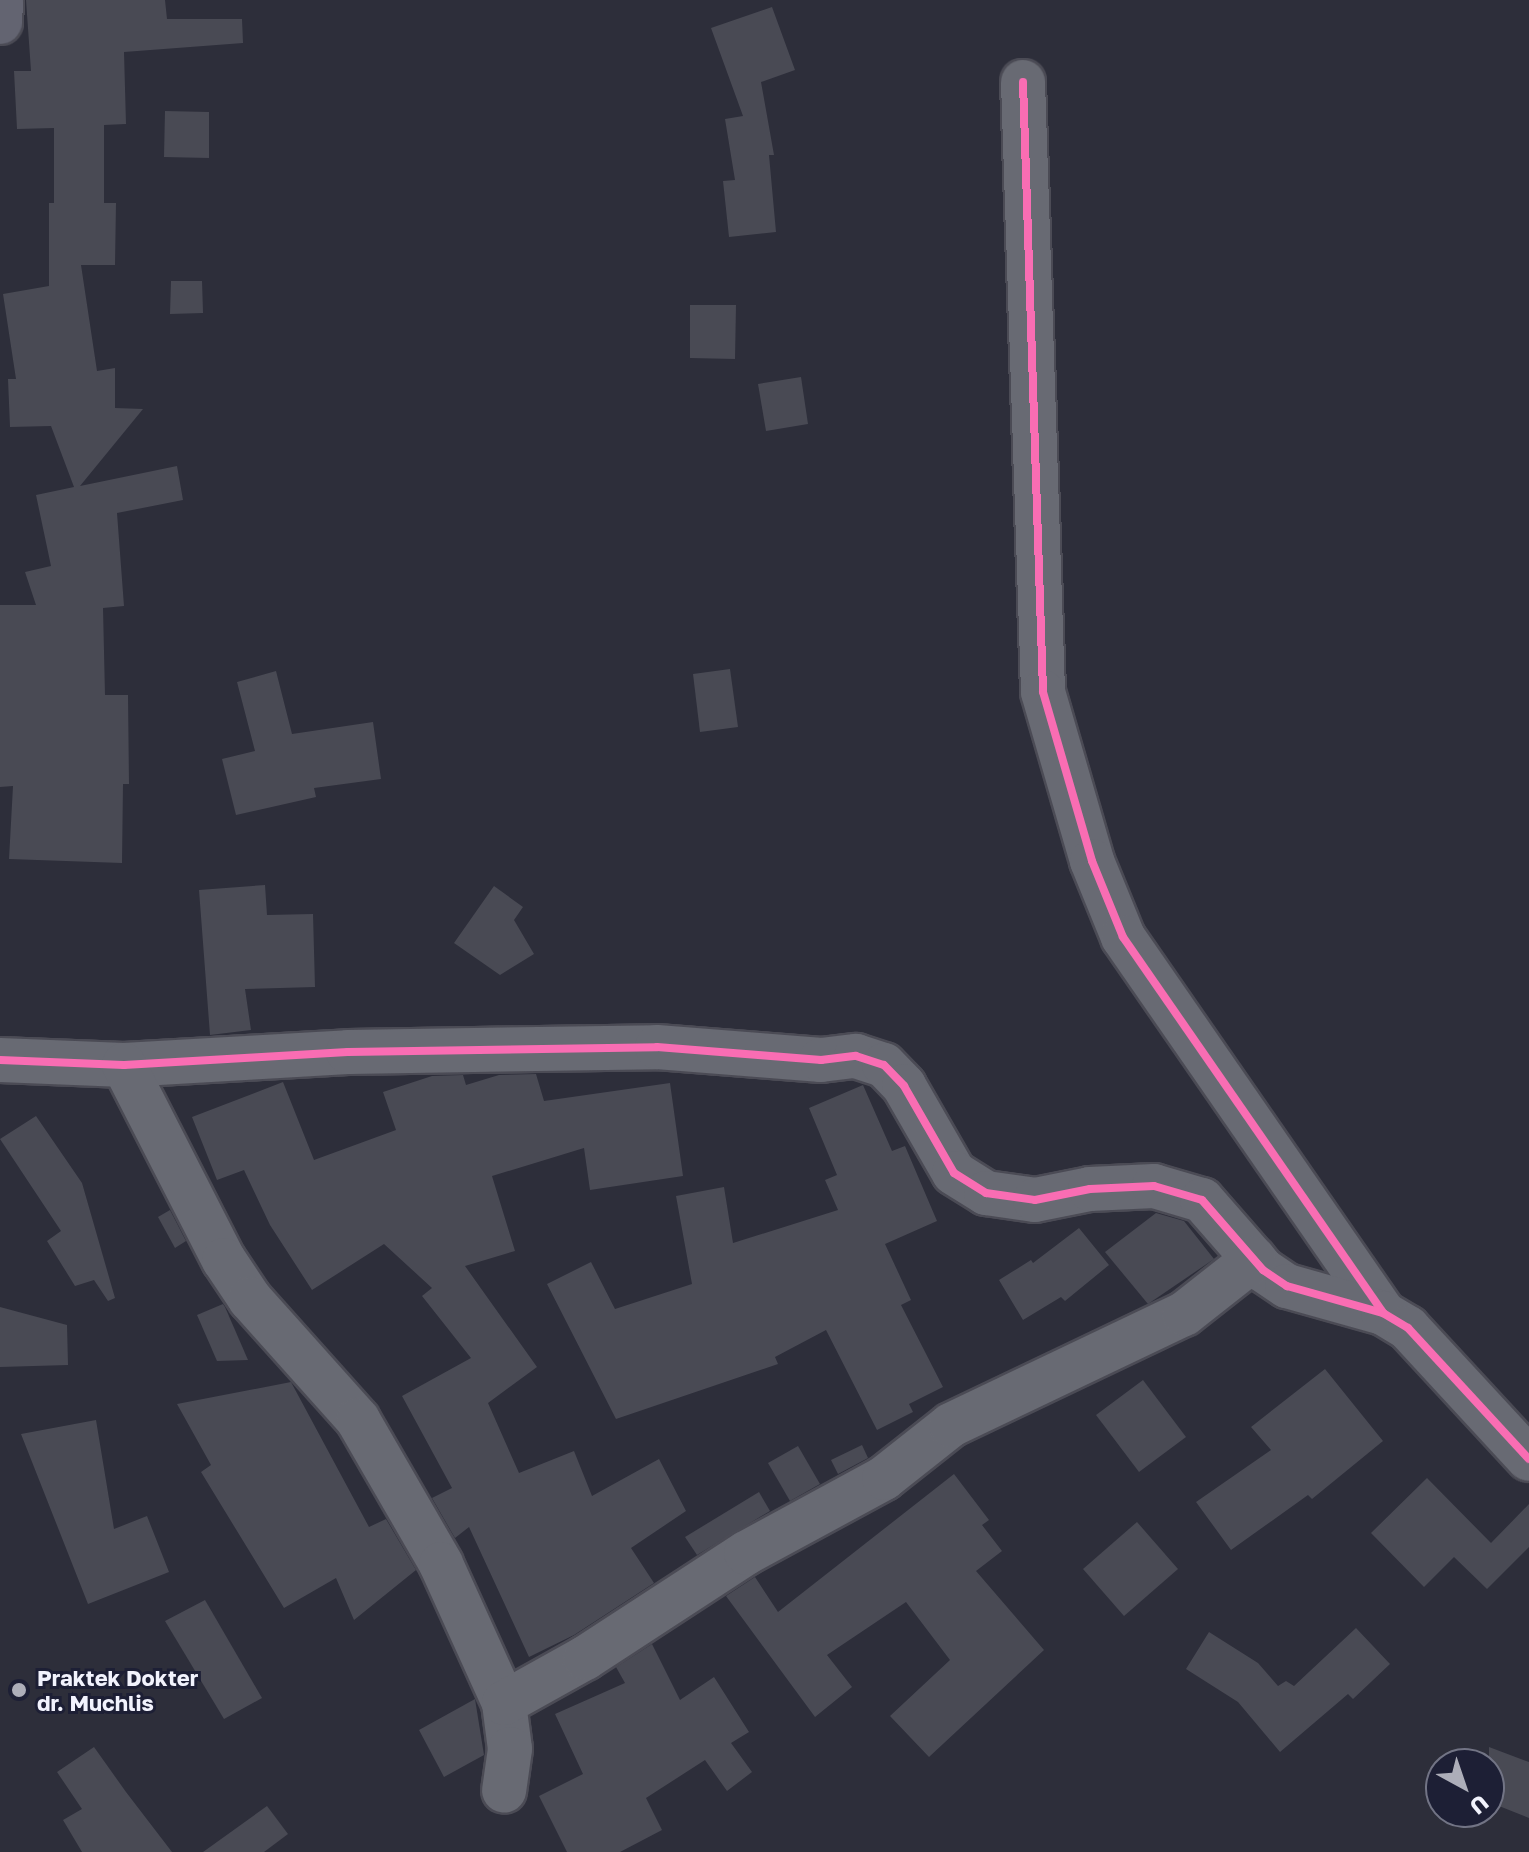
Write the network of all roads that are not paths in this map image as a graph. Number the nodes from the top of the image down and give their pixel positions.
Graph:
1 (1, 0) edge
2 (0, 22) edge
3 (1023, 82) dead end
4 (0, 1060) edge
5 (124, 1065) junction
6 (1254, 1259) junction
7 (1383, 1313) junction
8 (1529, 1459) edge
9 (504, 1703) junction
10 (504, 1791) dead end

1 - 2 highway
3 - 7 street
4 - 5 street
5 - 6 street
5 - 9 street
6 - 7 street
6 - 9 street
7 - 8 street
9 - 10 street

